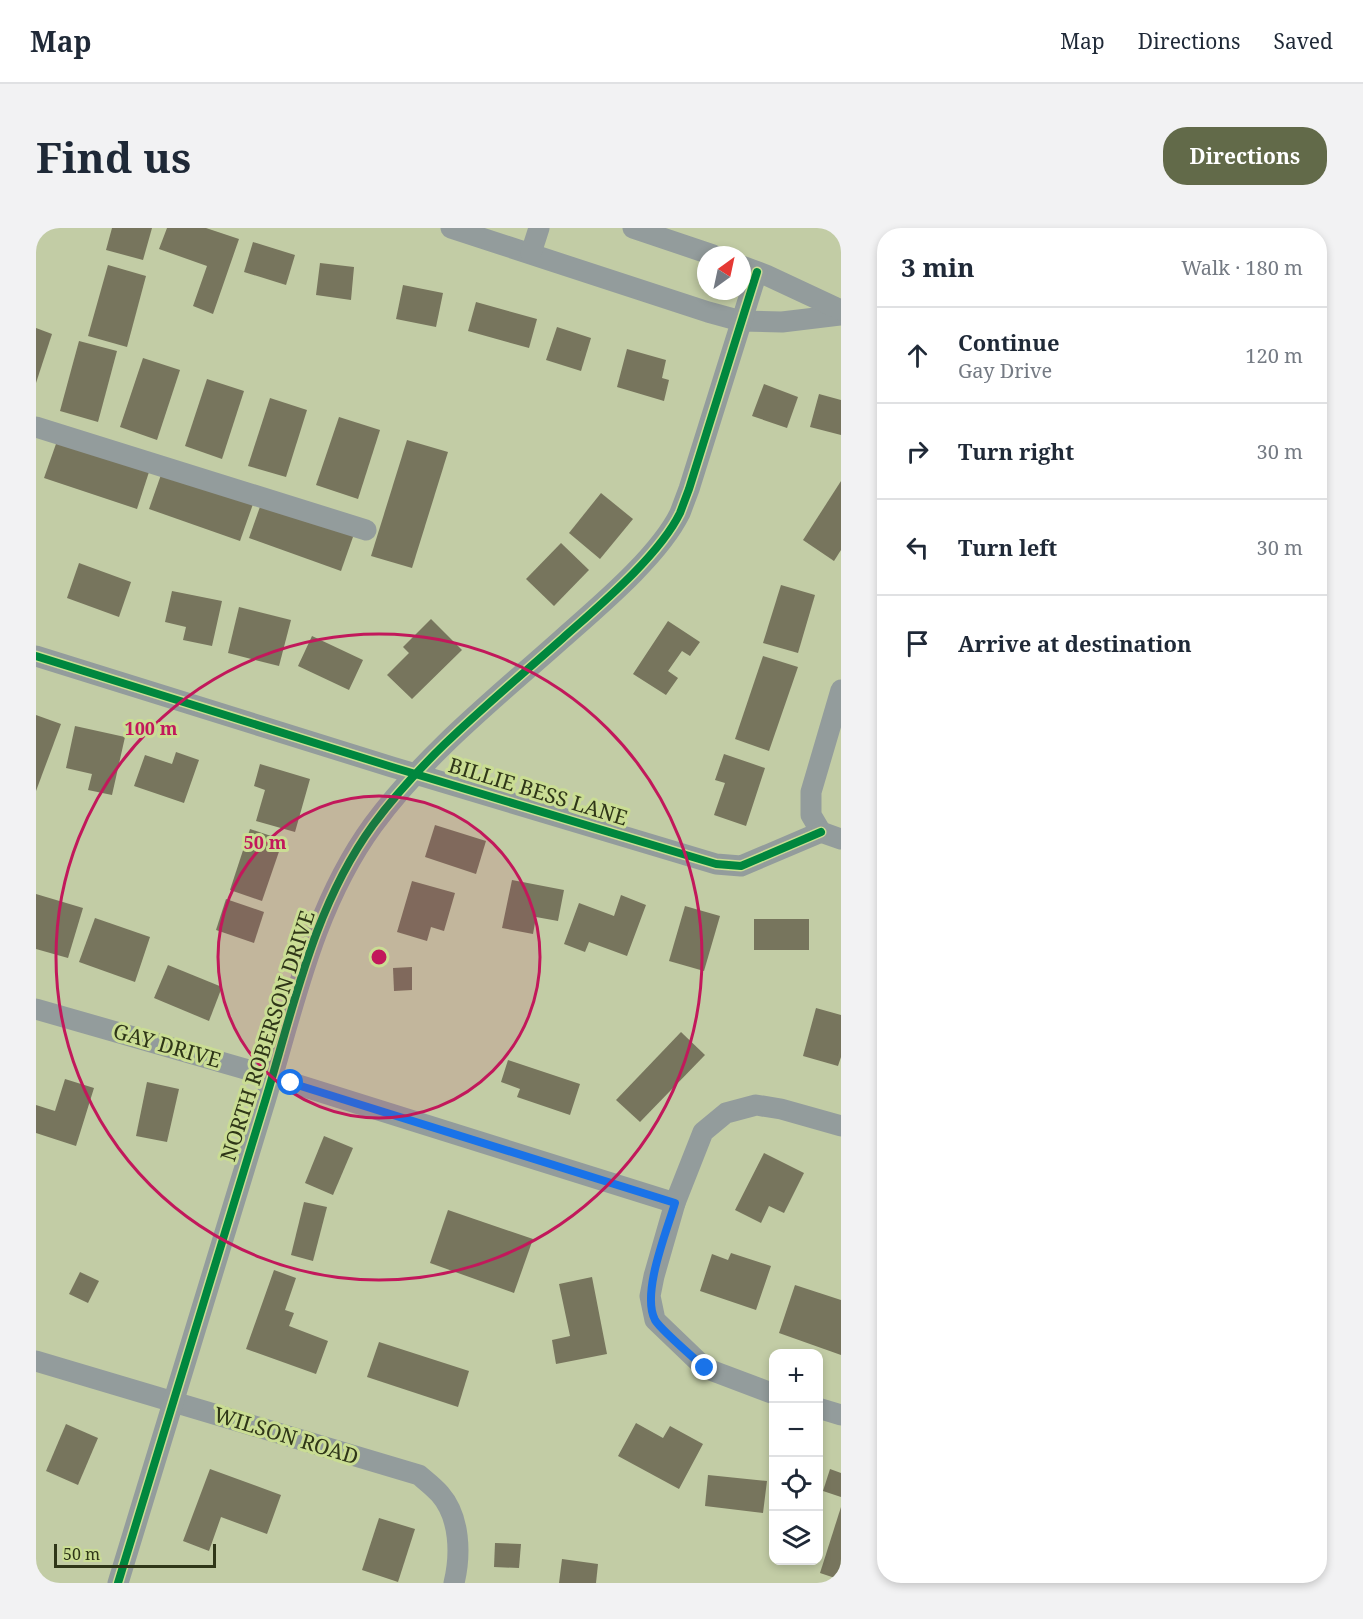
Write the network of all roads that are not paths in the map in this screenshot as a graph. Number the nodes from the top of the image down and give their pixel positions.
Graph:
1 (452, 228) edge
2 (539, 228) edge
3 (633, 228) edge
4 (486, 233) edge
5 (697, 250) edge
6 (531, 253) junction
7 (751, 270) edge
8 (744, 300) edge
9 (841, 310) edge
10 (841, 315) edge
11 (741, 321) junction
12 (36, 427) edge
13 (366, 530) dead end
14 (36, 656) edge
15 (841, 690) edge
16 (415, 774) junction
17 (821, 832) junction
18 (841, 838) edge
19 (36, 1008) edge
20 (273, 1077) junction
21 (841, 1126) edge
22 (675, 1203) junction
23 (36, 1361) edge
24 (769, 1392) edge
25 (172, 1402) junction
26 (823, 1409) edge
27 (841, 1415) edge
28 (118, 1583) edge
29 (454, 1583) edge

1 - 4 street
2 - 6 street
3 - 5 street
4 - 6 street
6 - 11 street
7 - 9 street
8 - 11 street, NORTH ROBERSON DRIVE
10 - 11 street
11 - 16 street, NORTH ROBERSON DRIVE
12 - 13 street
14 - 16 street, BILLIE BESS LANE
15 - 17 street
16 - 17 street, BILLIE BESS LANE
16 - 20 street, NORTH ROBERSON DRIVE
17 - 18 street
19 - 20 street, GAY DRIVE
20 - 22 street, GAY DRIVE
20 - 25 street, NORTH ROBERSON DRIVE
21 - 22 street
22 - 24 street
23 - 25 street, WILSON ROAD
25 - 28 street, NORTH ROBERSON DRIVE
25 - 29 street, WILSON ROAD
26 - 27 street

